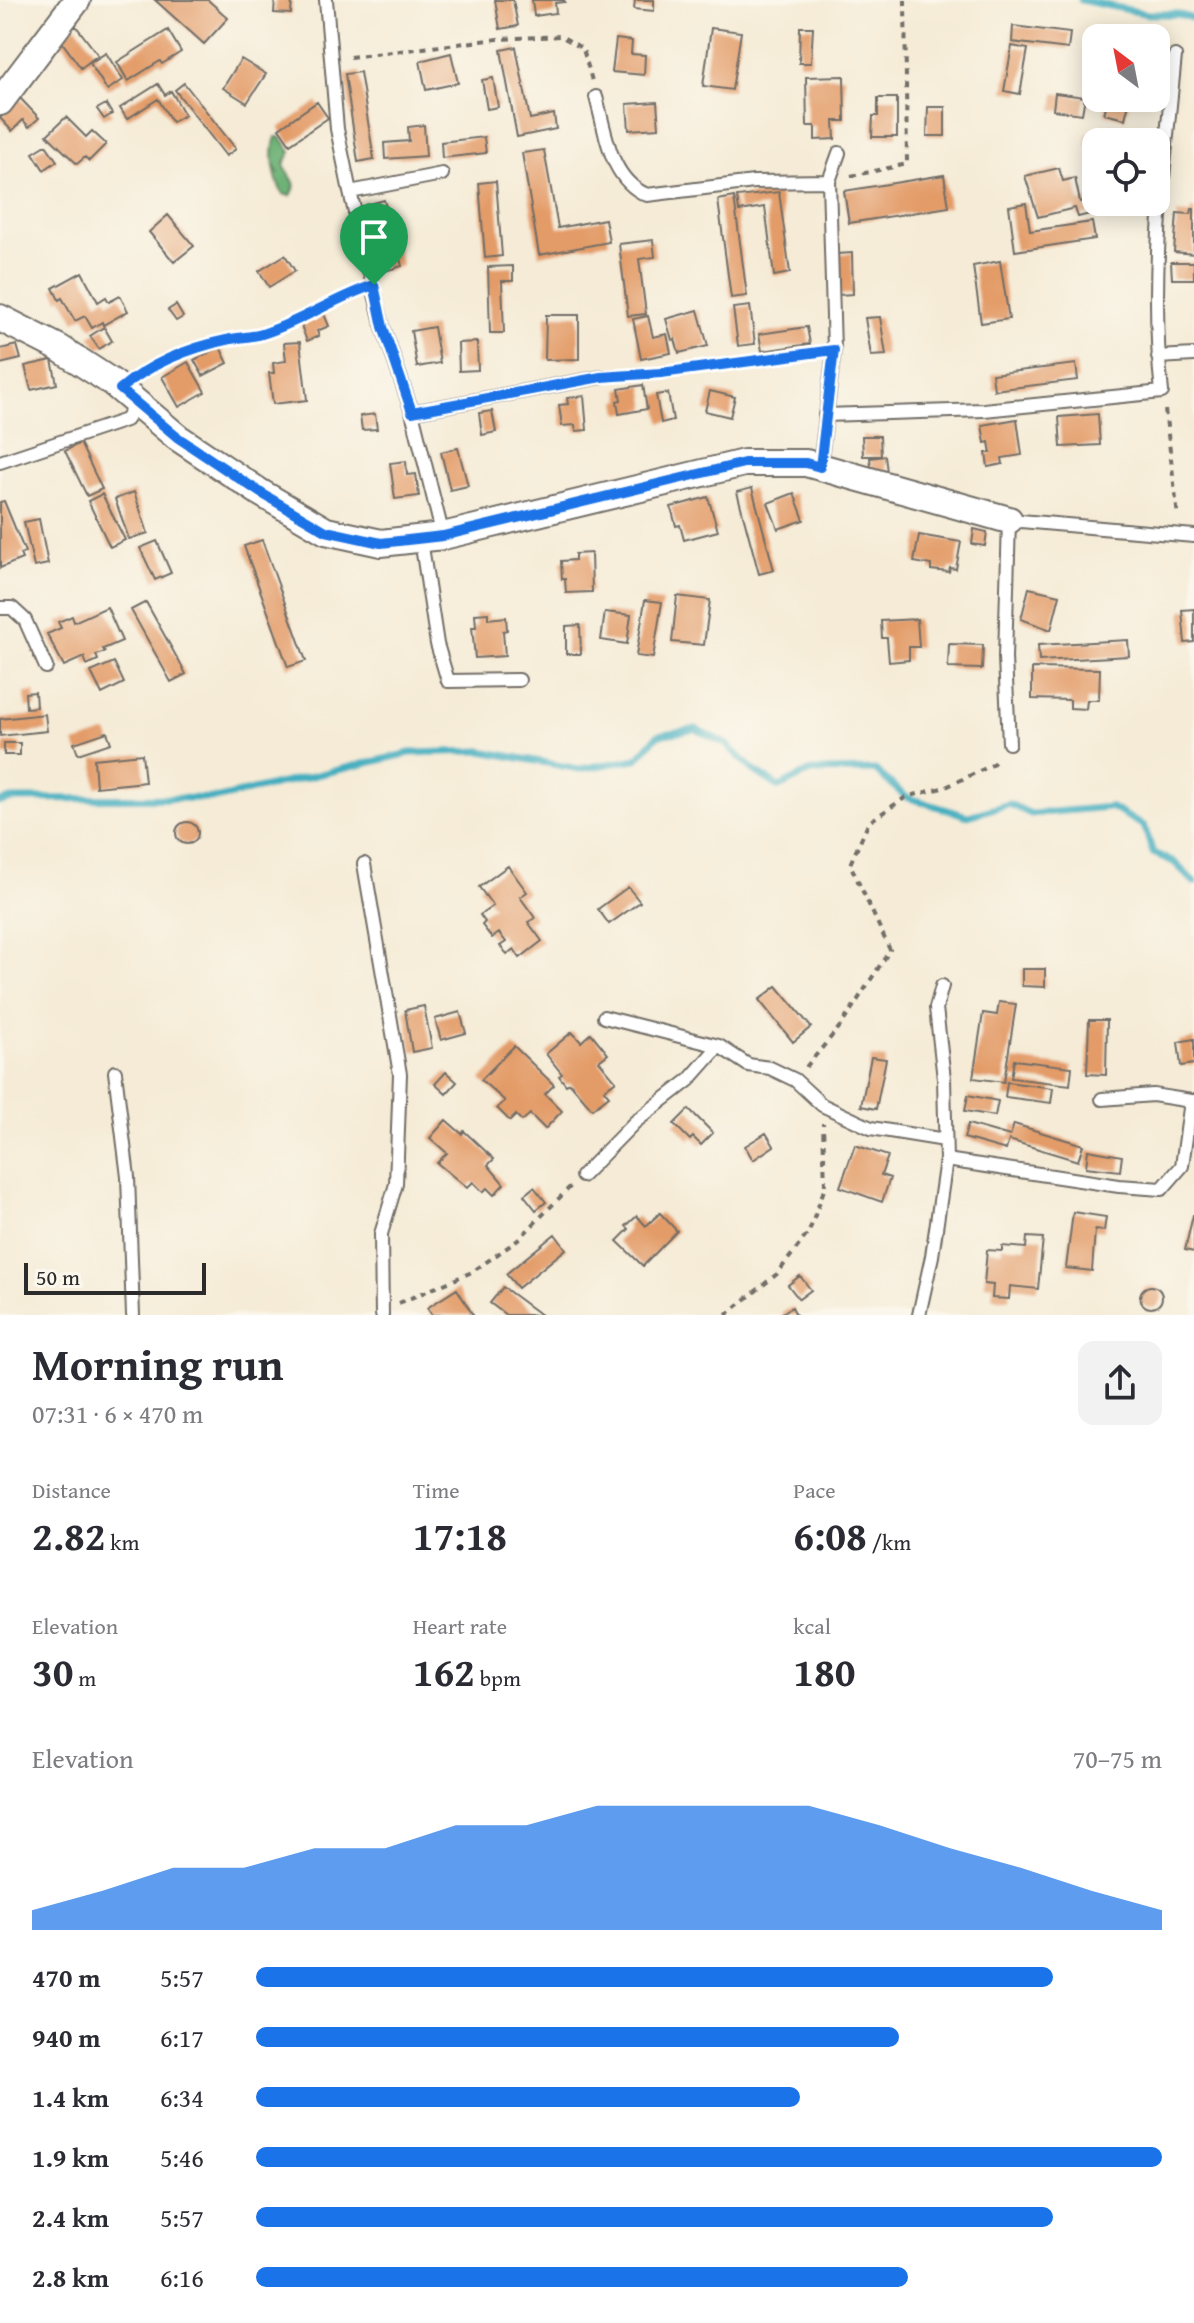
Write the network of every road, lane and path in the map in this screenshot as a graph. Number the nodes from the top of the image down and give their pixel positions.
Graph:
1 (77, 0) edge
2 (326, 0) edge
3 (905, 0) edge
4 (1175, 56) dead end
5 (331, 58) junction
6 (596, 97) joint
7 (0, 102) edge
8 (839, 153) dead end
9 (442, 174) dead end
10 (829, 181) junction
11 (350, 192) junction
12 (374, 285) junction
13 (0, 318) edge
14 (834, 350) junction
15 (1194, 355) edge
16 (1158, 357) junction
17 (601, 377) joint
18 (1162, 392) junction
19 (129, 396) junction
20 (412, 412) junction
21 (825, 415) junction
22 (0, 462) edge
23 (820, 467) junction
24 (1009, 520) junction
25 (1187, 536) edge
26 (432, 538) junction
27 (0, 608) edge
28 (46, 667) dead end
29 (519, 680) dead end
30 (1009, 743) joint
31 (364, 864) dead end
32 (942, 986) dead end
33 (604, 1017) dead end
34 (719, 1046) junction
35 (115, 1072) dead end
36 (795, 1080) junction
37 (1102, 1099) dead end
38 (1193, 1101) edge
39 (822, 1105) junction
40 (945, 1140) junction
41 (946, 1160) junction
42 (582, 1176) joint
43 (382, 1312) edge
44 (133, 1315) edge
45 (726, 1315) edge
46 (919, 1315) edge

1 - 7 street
2 - 5 lane
3 - 10 path
4 - 16 lane
5 - 6 path
5 - 11 lane
6 - 10 lane
8 - 10 lane
9 - 11 lane
10 - 14 lane
11 - 12 lane
12 - 19 path
12 - 20 lane
13 - 19 street
14 - 17 path
14 - 21 lane
15 - 16 lane
16 - 18 lane
17 - 20 lane
18 - 21 lane
18 - 25 path
19 - 22 lane
19 - 26 street
20 - 26 lane
21 - 23 lane
23 - 24 street
23 - 26 street
24 - 25 lane
24 - 30 lane
26 - 29 lane
27 - 28 lane
30 - 36 path
31 - 43 lane
32 - 40 lane
33 - 34 lane
34 - 36 lane
34 - 42 lane
35 - 44 lane
36 - 39 lane
37 - 38 lane
38 - 41 lane
39 - 40 lane
39 - 45 path
40 - 41 lane
41 - 46 lane
42 - 43 path

